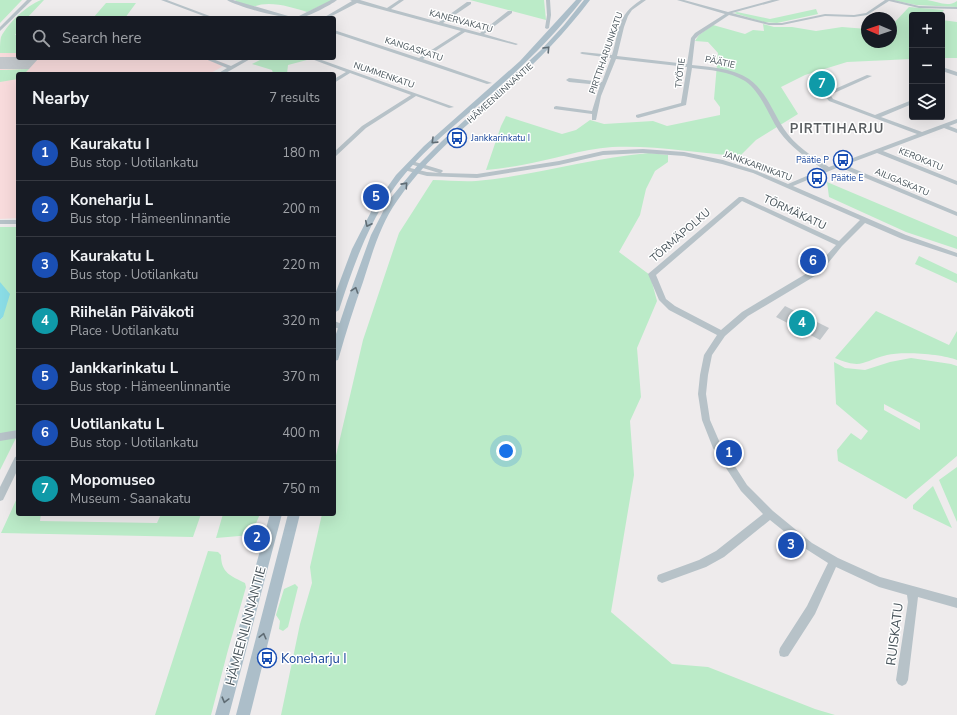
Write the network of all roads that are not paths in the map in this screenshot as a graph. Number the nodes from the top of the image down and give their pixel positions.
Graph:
1 (30, 0) edge
2 (163, 0) edge
3 (229, 0) edge
4 (335, 0) edge
5 (355, 0) edge
6 (402, 0) edge
7 (548, 0) edge
8 (579, 0) edge
9 (587, 0) edge
10 (644, 0) edge
11 (679, 0) edge
12 (778, 0) edge
13 (888, 0) edge
14 (469, 3) dead end
15 (957, 8) edge
16 (388, 9) junction
17 (510, 12) dead end
18 (728, 13) junction
19 (207, 16) edge
20 (285, 16) edge
21 (301, 16) edge
22 (328, 16) edge
23 (440, 23) junction
24 (547, 28) dead end
25 (0, 30) edge
26 (465, 30) junction
27 (336, 32) edge
28 (481, 34) junction
29 (516, 44) dead end
30 (582, 53) dead end
31 (614, 57) junction
32 (210, 60) edge
33 (246, 60) edge
34 (316, 60) edge
35 (420, 60) junction
36 (689, 66) junction
37 (232, 68) junction
38 (945, 70) edge
39 (224, 72) edge
40 (349, 72) junction
41 (957, 74) edge
42 (869, 76) dead end
43 (336, 79) edge
44 (569, 80) dead end
45 (489, 82) dead end
46 (604, 84) junction
47 (414, 95) junction
48 (909, 103) edge
49 (451, 107) dead end
50 (556, 108) dead end
51 (638, 116) dead end
52 (877, 116) junction
53 (957, 121) edge
54 (945, 126) junction
55 (957, 131) edge
56 (922, 134) junction
57 (878, 151) junction
58 (336, 153) edge
59 (840, 165) junction
60 (409, 166) junction
61 (420, 169) junction
62 (828, 169) junction
63 (957, 182) edge
64 (788, 186) junction
65 (741, 198) joint
66 (957, 214) edge
67 (864, 220) junction
68 (0, 222) edge
69 (16, 222) edge
70 (840, 244) junction
71 (957, 255) edge
72 (336, 304) edge
73 (337, 327) edge
74 (722, 334) junction
75 (336, 337) edge
76 (16, 434) edge
77 (0, 437) edge
78 (16, 464) edge
79 (0, 497) edge
80 (770, 514) junction
81 (275, 516) edge
82 (293, 516) edge
83 (834, 561) junction
84 (662, 578) dead end
85 (912, 591) junction
86 (957, 603) edge
87 (784, 652) dead end
88 (902, 680) dead end
89 (222, 715) edge
90 (243, 715) edge

1 - 25 street
2 - 19 street
3 - 20 street
4 - 21 street
5 - 16 street, KANERVAKATU
5 - 22 street
6 - 16 street
7 - 24 street
8 -> 60 main road, HÄMEENLINNANTIE
61 -> 9 main road, HÄMEENLINNANTIE
10 - 31 street, PIRTTIHARJUNKATU
11 - 18 street
12 - 18 street
13 - 15 street
13 - 18 street
14 - 23 street
16 - 23 street, KANERVAKATU
17 - 28 street
18 - 36 street, TYÖTIE
23 - 26 street, KANERVAKATU
26 - 28 street, KANERVAKATU
26 - 35 street
27 - 35 street, KANGASKATU
28 - 29 street, KANERVAKATU
30 - 31 street, PÄÄTIE
31 - 36 street, PÄÄTIE
31 - 46 street, PIRTTIHARJUNKATU
32 - 37 street
33 - 37 street
34 - 40 street, NUMMENKATU
35 - 45 street, KANGASKATU
36 - 51 street, TYÖTIE
36 - 62 street, PÄÄTIE
37 - 39 street
38 - 41 street
40 - 43 street
40 - 47 street, NUMMENKATU
42 - 52 street
44 - 46 street
46 - 50 street, PIRTTIHARJUNKATU
47 - 49 street, NUMMENKATU
47 - 58 street
48 - 52 street
52 - 56 street
53 - 54 street
54 - 55 street
54 - 56 street
56 - 57 street
57 - 59 street
57 - 63 street, KEROKATU
59 - 62 street
59 - 66 street, AILIGASKATU
60 - 61 street, JANKKARINKATU
60 -> 72 main road, HÄMEENLINNANTIE
61 - 64 street, JANKKARINKATU
73 -> 61 main road, HÄMEENLINNANTIE
62 - 64 street
64 - 67 street, JANKKARINKATU
65 - 70 street, TÖRMÄKATU
65 - 74 street, TÖRMÄPOLKU
67 - 70 street
67 - 71 street, JANKKARINKATU
68 - 69 street
70 - 74 street
73 - 75 main road, HÄMEENLINNANTIE
74 - 80 street
76 - 77 street
78 - 79 street
80 - 83 street
80 - 84 street
81 -> 89 main road, HÄMEENLINNANTIE
90 -> 82 main road, HÄMEENLINNANTIE
83 - 85 street
83 - 87 street
85 - 86 street
85 - 88 street, RUISKATU

